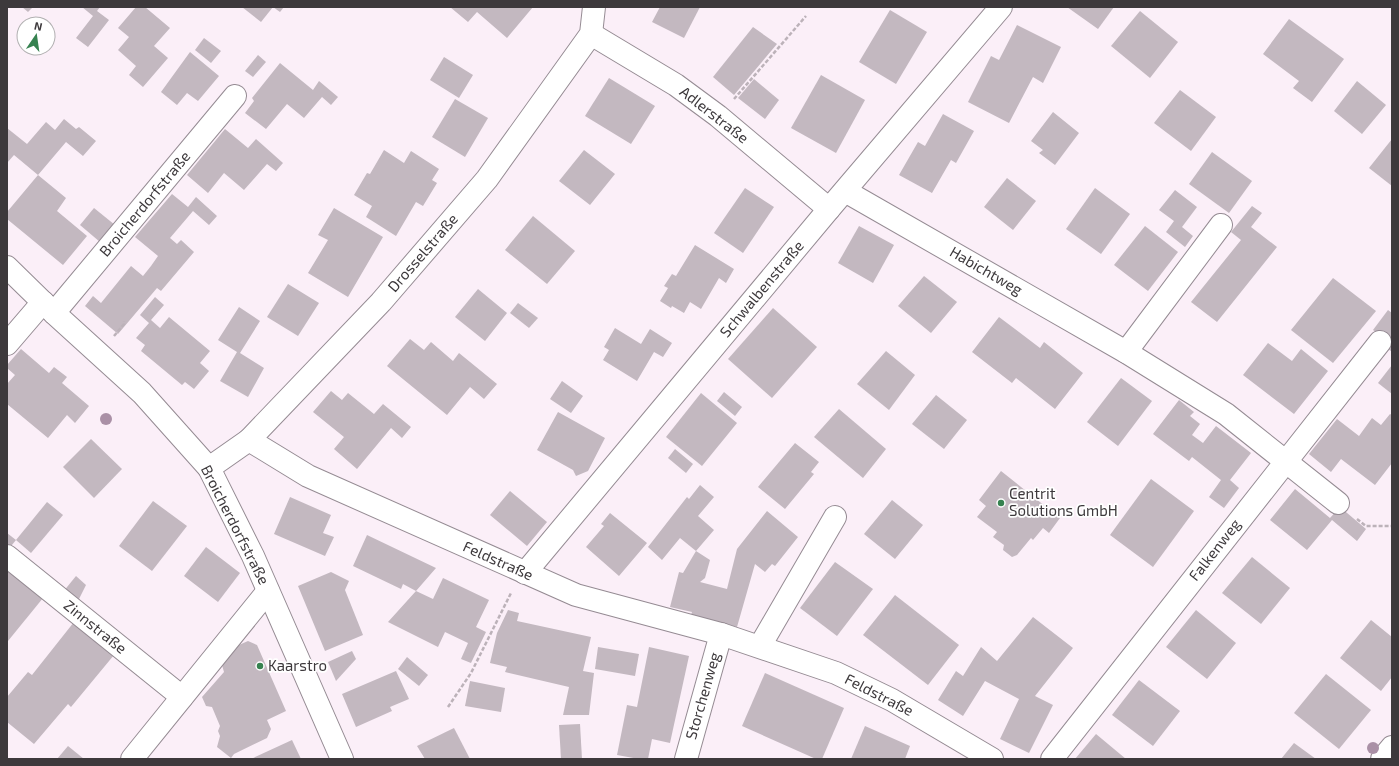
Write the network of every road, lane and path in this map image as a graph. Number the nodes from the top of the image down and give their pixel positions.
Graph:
1 (594, 7) edge
2 (1001, 7) edge
3 (806, 16) dead end
4 (591, 34) junction
5 (235, 96) dead end
6 (718, 116) junction
7 (845, 191) junction
8 (829, 209) junction
9 (1221, 225) dead end
10 (7, 268) edge
11 (48, 308) junction
12 (124, 321) dead end
13 (118, 332) dead end
14 (1380, 342) dead end
15 (7, 344) edge
16 (1126, 352) junction
17 (249, 440) junction
18 (1286, 461) junction
19 (209, 468) junction
20 (1338, 503) dead end
21 (835, 517) dead end
22 (1366, 526) dead end
23 (1392, 526) edge
24 (7, 556) edge
25 (525, 573) junction
26 (268, 591) junction
27 (721, 634) junction
28 (760, 646) junction
29 (182, 698) junction
30 (448, 707) dead end
31 (1392, 747) edge
32 (132, 759) edge
33 (342, 759) edge
34 (686, 759) edge
35 (992, 759) edge
36 (1052, 759) edge
37 (1382, 759) edge

1 - 4 street, Drosselstraße
2 - 7 street, Schwalbenstraße
3 - 6 path
4 - 6 street, Adlerstraße
4 - 17 street, Drosselstraße
5 - 11 street, Broicherdorfstraße
6 - 8 street, Adlerstraße
7 - 8 street, Schwalbenstraße
7 - 16 street, Habichtweg
8 - 25 street, Schwalbenstraße
9 - 16 street
10 - 11 street, Broicherdorfstraße
11 - 15 street
11 - 19 street, Broicherdorfstraße
12 - 13 path
14 - 18 street, Falkenweg
16 - 18 street, Habichtweg
17 - 19 street, Drosselstraße
17 - 25 street, Feldstraße
18 - 20 street, Habichtweg
18 - 36 street, Falkenweg
19 - 26 street, Broicherdorfstraße
21 - 28 street
22 - 23 path
24 - 29 street, Zinnstraße
25 - 27 street, Feldstraße
25 - 30 path
26 - 29 street
26 - 33 street, Broicherdorfstraße
27 - 28 street, Feldstraße
27 - 34 street, Storchenweg
28 - 35 street, Feldstraße
29 - 32 street
31 - 37 street

